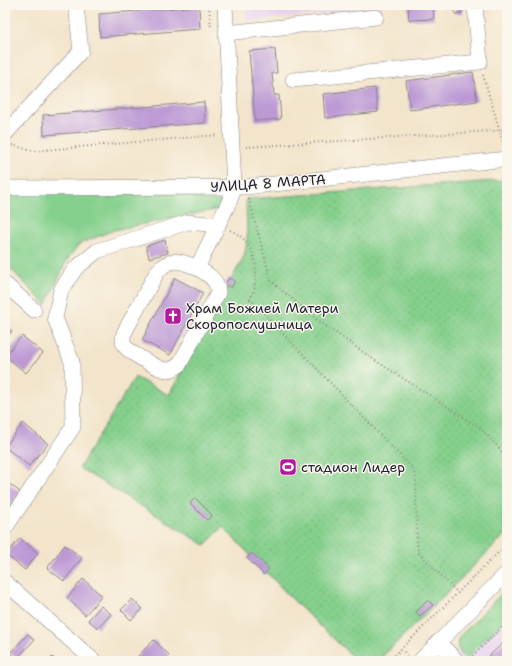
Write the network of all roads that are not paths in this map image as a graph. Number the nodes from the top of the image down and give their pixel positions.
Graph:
1 (76, 5) edge
2 (225, 5) edge
3 (475, 5) edge
4 (376, 17) dead end
5 (226, 33) junction
6 (292, 80) dead end
7 (5, 134) edge
8 (506, 154) edge
9 (240, 187) junction
10 (5, 188) edge
11 (218, 225) junction
12 (197, 268) junction
13 (5, 284) edge
14 (34, 310) dead end
15 (5, 528) edge
16 (507, 572) edge
17 (5, 582) edge
18 (438, 642) junction
19 (94, 661) edge
20 (420, 661) edge
21 (457, 661) edge

1 - 7 street
2 - 5 street
3 - 6 street
4 - 5 street
5 - 9 street
8 - 9 street, УЛИЦА 8 МАРТА
9 - 10 street, УЛИЦА 8 МАРТА
9 - 11 street
11 - 12 street
11 - 15 street
12 - 12 street
13 - 14 street
16 - 18 street
17 - 19 street
18 - 20 street
18 - 21 street

